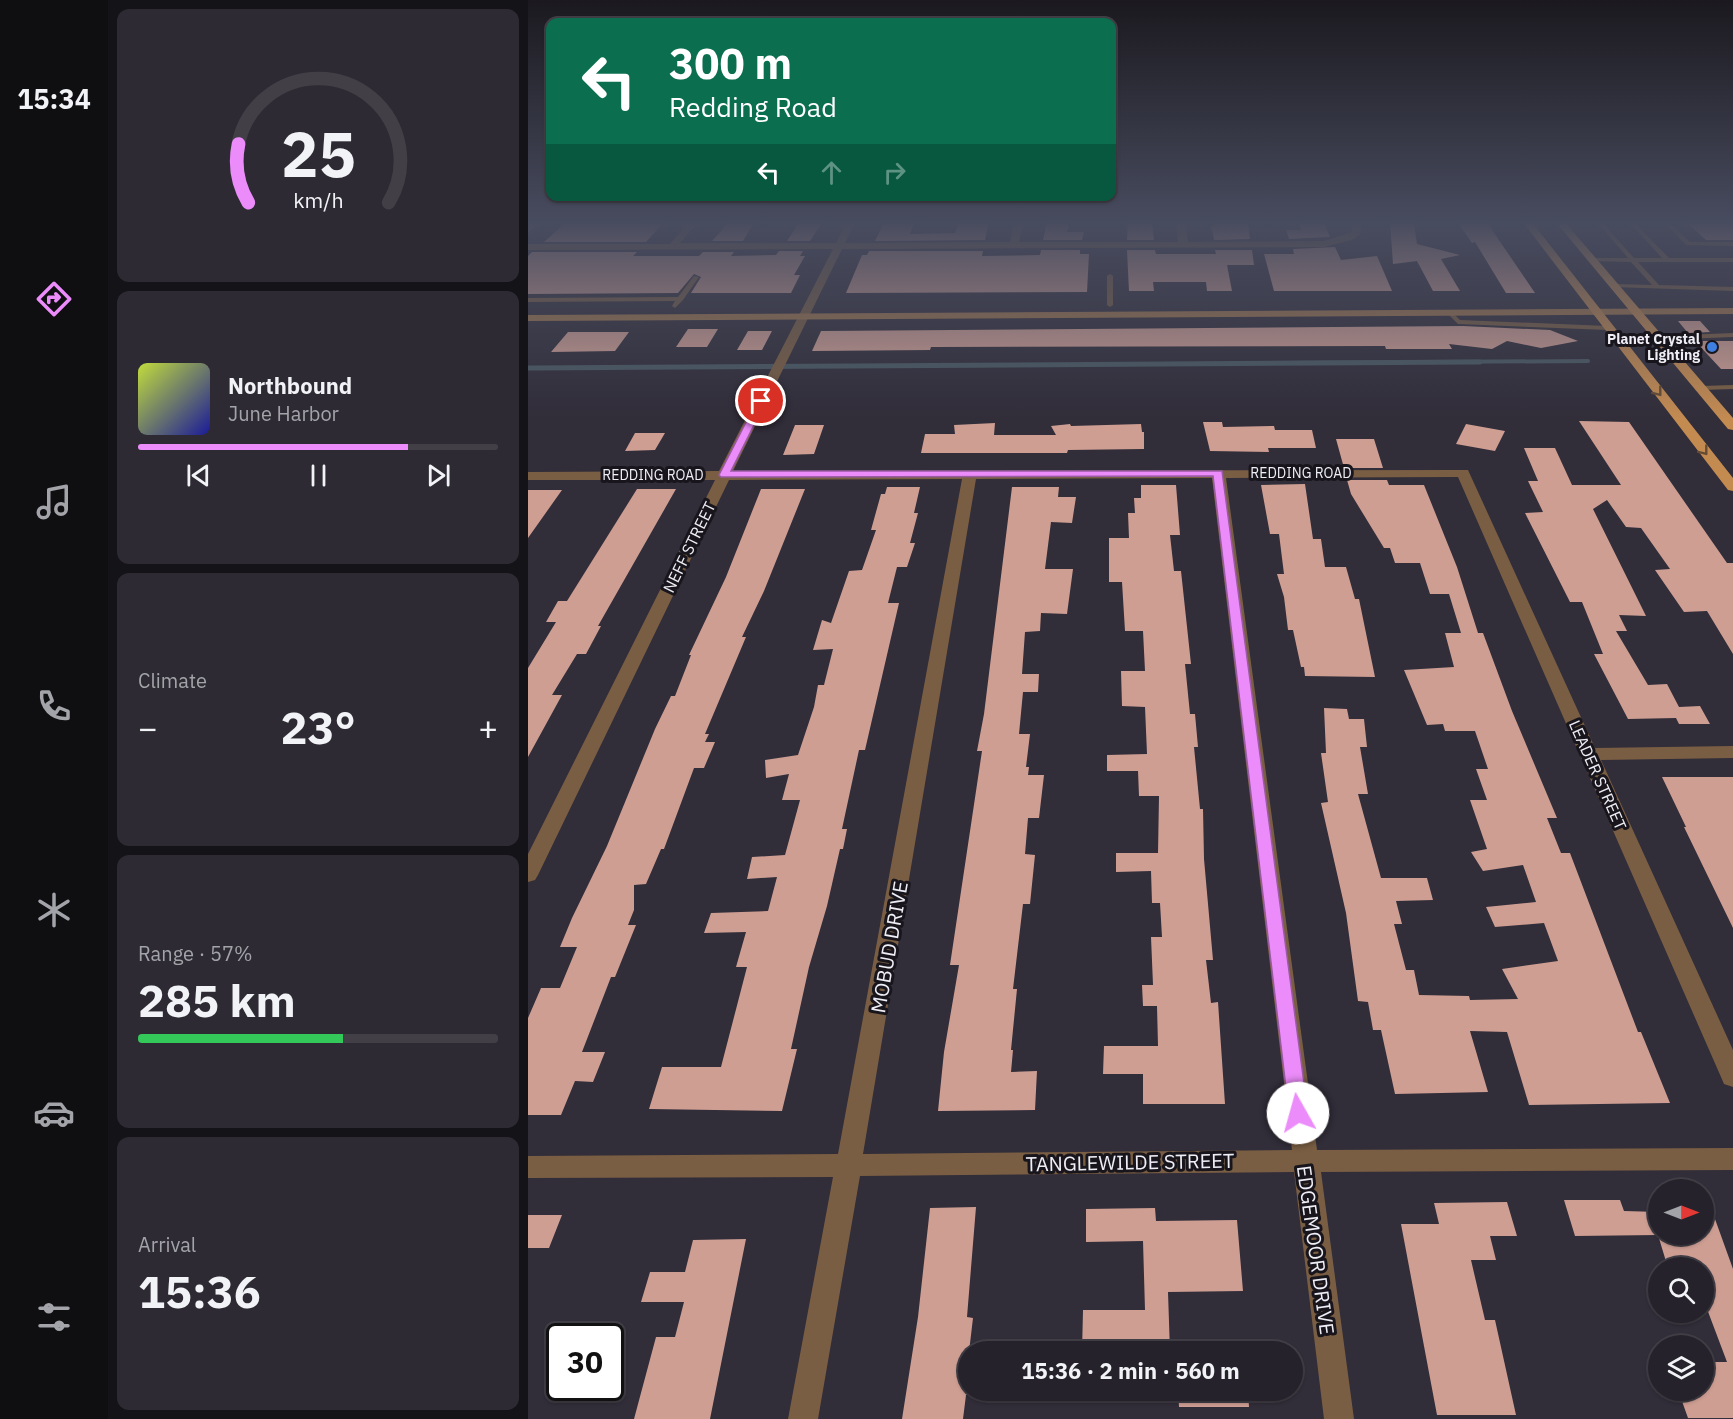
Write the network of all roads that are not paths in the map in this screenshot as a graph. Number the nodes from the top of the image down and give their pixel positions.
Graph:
1 (689, 287) edge
2 (818, 287) edge
3 (1110, 287) edge
4 (1577, 287) edge
5 (1616, 287) edge
6 (1688, 287) edge
7 (1733, 289) edge
8 (528, 300) edge
9 (678, 302) junction
10 (1733, 302) edge
11 (1110, 305) junction
12 (808, 306) junction
13 (528, 307) edge
14 (1593, 308) junction
15 (1633, 308) junction
16 (1322, 309) junction
17 (1076, 310) junction
18 (1733, 311) edge
19 (1451, 314) junction
20 (802, 317) junction
21 (528, 318) edge
22 (1608, 327) junction
23 (1733, 335) edge
24 (1658, 338) junction
25 (1733, 387) edge
26 (1701, 388) junction
27 (1733, 425) edge
28 (1727, 471) edge
29 (1218, 473) junction
30 (1462, 473) joint
31 (969, 474) junction
32 (725, 475) junction
33 (528, 476) edge
34 (1733, 487) edge
35 (1733, 752) edge
36 (1588, 754) junction
37 (528, 875) edge
38 (1733, 1077) edge
39 (1733, 1159) edge
40 (1304, 1160) junction
41 (850, 1166) junction
42 (528, 1167) edge
43 (803, 1419) edge
44 (1339, 1419) edge

1 - 9 lane
2 - 12 street, NEFF STREET
3 - 11 lane
4 - 14 main road
5 - 15 main road
6 - 7 lane
8 - 9 lane
9 - 12 main road
9 - 13 main road
10 - 15 main road
11 - 16 main road
11 - 17 main road
12 - 17 main road
12 - 20 street, NEFF STREET
14 - 15 main road
14 - 16 main road
14 - 19 main road
14 - 22 main road
15 - 18 main road
15 - 24 main road
16 - 17 main road
16 - 19 main road
17 - 20 main road
19 - 22 lane
20 - 21 main road
20 - 32 street, NEFF STREET
22 -> 28 main road
23 - 24 lane
24 - 26 main road
25 - 26 lane
26 - 27 main road
28 - 34 main road
29 - 30 street, REDDING ROAD
29 - 31 street, REDDING ROAD
29 - 40 street, EDGEMOOR DRIVE
30 - 36 street, LEADER STREET
31 - 32 street, REDDING ROAD
31 - 41 street, MOBUD DRIVE
32 - 33 street, REDDING ROAD
32 - 37 street, NEFF STREET
35 - 36 street
36 - 38 street, LEADER STREET
39 - 40 street, TANGLEWILDE STREET
40 - 41 street, TANGLEWILDE STREET
40 - 44 street, EDGEMOOR DRIVE
41 - 42 street, TANGLEWILDE STREET
41 - 43 street, MOBUD DRIVE

